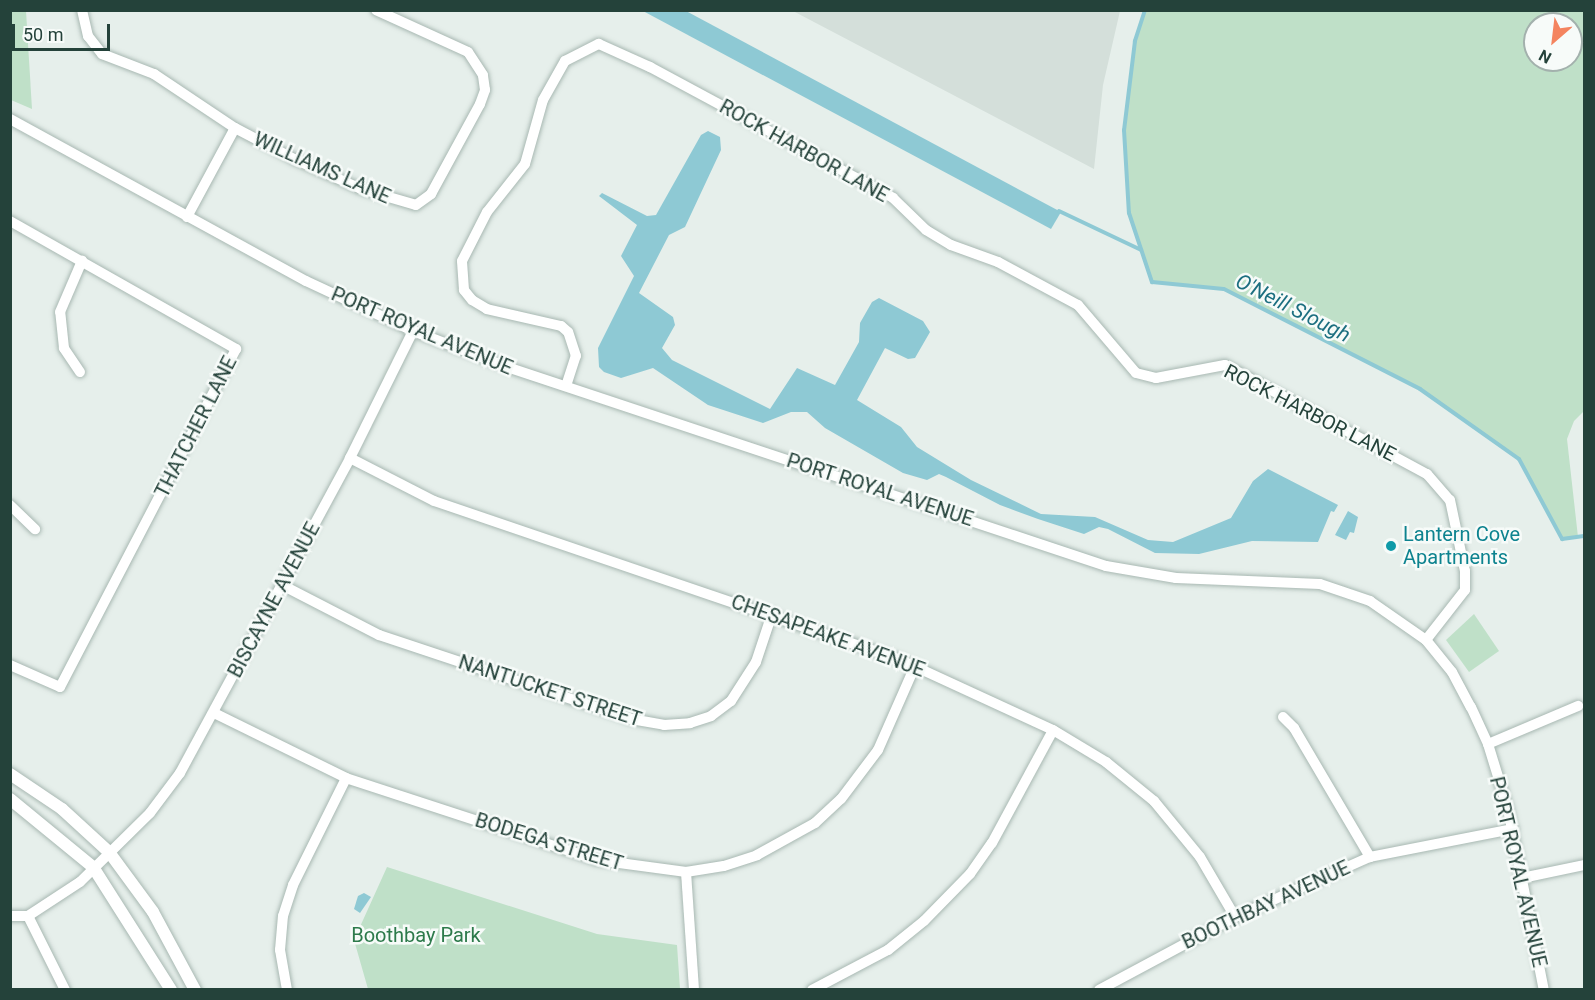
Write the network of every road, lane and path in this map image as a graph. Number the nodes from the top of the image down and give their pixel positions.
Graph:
1 (82, 10) edge
2 (376, 10) edge
3 (10, 119) edge
4 (235, 128) junction
5 (187, 217) junction
6 (10, 221) edge
7 (82, 261) junction
8 (414, 332) junction
9 (80, 372) dead end
10 (566, 386) junction
11 (350, 458) junction
12 (10, 505) edge
13 (34, 529) dead end
14 (282, 585) junction
15 (772, 614) junction
16 (1426, 640) junction
17 (10, 665) edge
18 (915, 666) junction
19 (1578, 706) dead end
20 (214, 713) junction
21 (1283, 717) dead end
22 (1053, 730) junction
23 (1488, 744) junction
24 (10, 774) edge
25 (346, 778) junction
26 (10, 798) edge
27 (1513, 829) junction
28 (109, 852) junction
29 (1370, 857) junction
30 (1584, 865) edge
31 (93, 867) junction
32 (686, 872) junction
33 (1522, 878) junction
34 (10, 916) edge
35 (28, 916) junction
36 (1235, 917) junction
37 (65, 990) edge
38 (171, 990) edge
39 (195, 990) edge
40 (287, 990) edge
41 (694, 990) edge
42 (812, 990) edge
43 (1099, 990) edge
44 (1544, 990) edge

1 - 4 street, WILLIAMS LANE
2 - 4 street, WILLIAMS LANE
3 - 5 street, PORT ROYAL AVENUE
4 - 5 street, WILLIAMS LANE
5 - 8 street, PORT ROYAL AVENUE
6 - 7 street, THATCHER LANE
7 - 9 street
7 - 17 street, THATCHER LANE
8 - 10 street, PORT ROYAL AVENUE
8 - 11 street, BISCAYNE AVENUE
10 - 16 street, PORT ROYAL AVENUE
10 - 16 street, ROCK HARBOR LANE
11 - 14 street, BISCAYNE AVENUE
11 - 15 street, CHESAPEAKE AVENUE
12 - 13 street
14 - 15 street, NANTUCKET STREET
14 - 20 street, BISCAYNE AVENUE
15 - 18 street, CHESAPEAKE AVENUE
16 - 23 street, PORT ROYAL AVENUE
18 - 22 street, CHESAPEAKE AVENUE
18 - 32 street, BODEGA STREET
19 - 23 street
20 - 25 street, BODEGA STREET
20 - 28 street, BISCAYNE AVENUE
21 - 29 street
22 - 36 street, CHESAPEAKE AVENUE
22 - 42 street
23 - 27 street, PORT ROYAL AVENUE
24 - 28 street
25 - 32 street, BODEGA STREET
25 - 40 street
26 - 31 street
27 - 29 street, BOOTHBAY AVENUE
27 - 33 street, PORT ROYAL AVENUE
28 - 31 street, BISCAYNE AVENUE
28 - 39 street
29 - 36 street, BOOTHBAY AVENUE
30 - 33 street
31 - 35 street, BISCAYNE AVENUE
31 - 38 street
32 - 41 street
33 - 44 street, PORT ROYAL AVENUE
34 - 35 street
35 - 37 street
36 - 43 street, BOOTHBAY AVENUE

